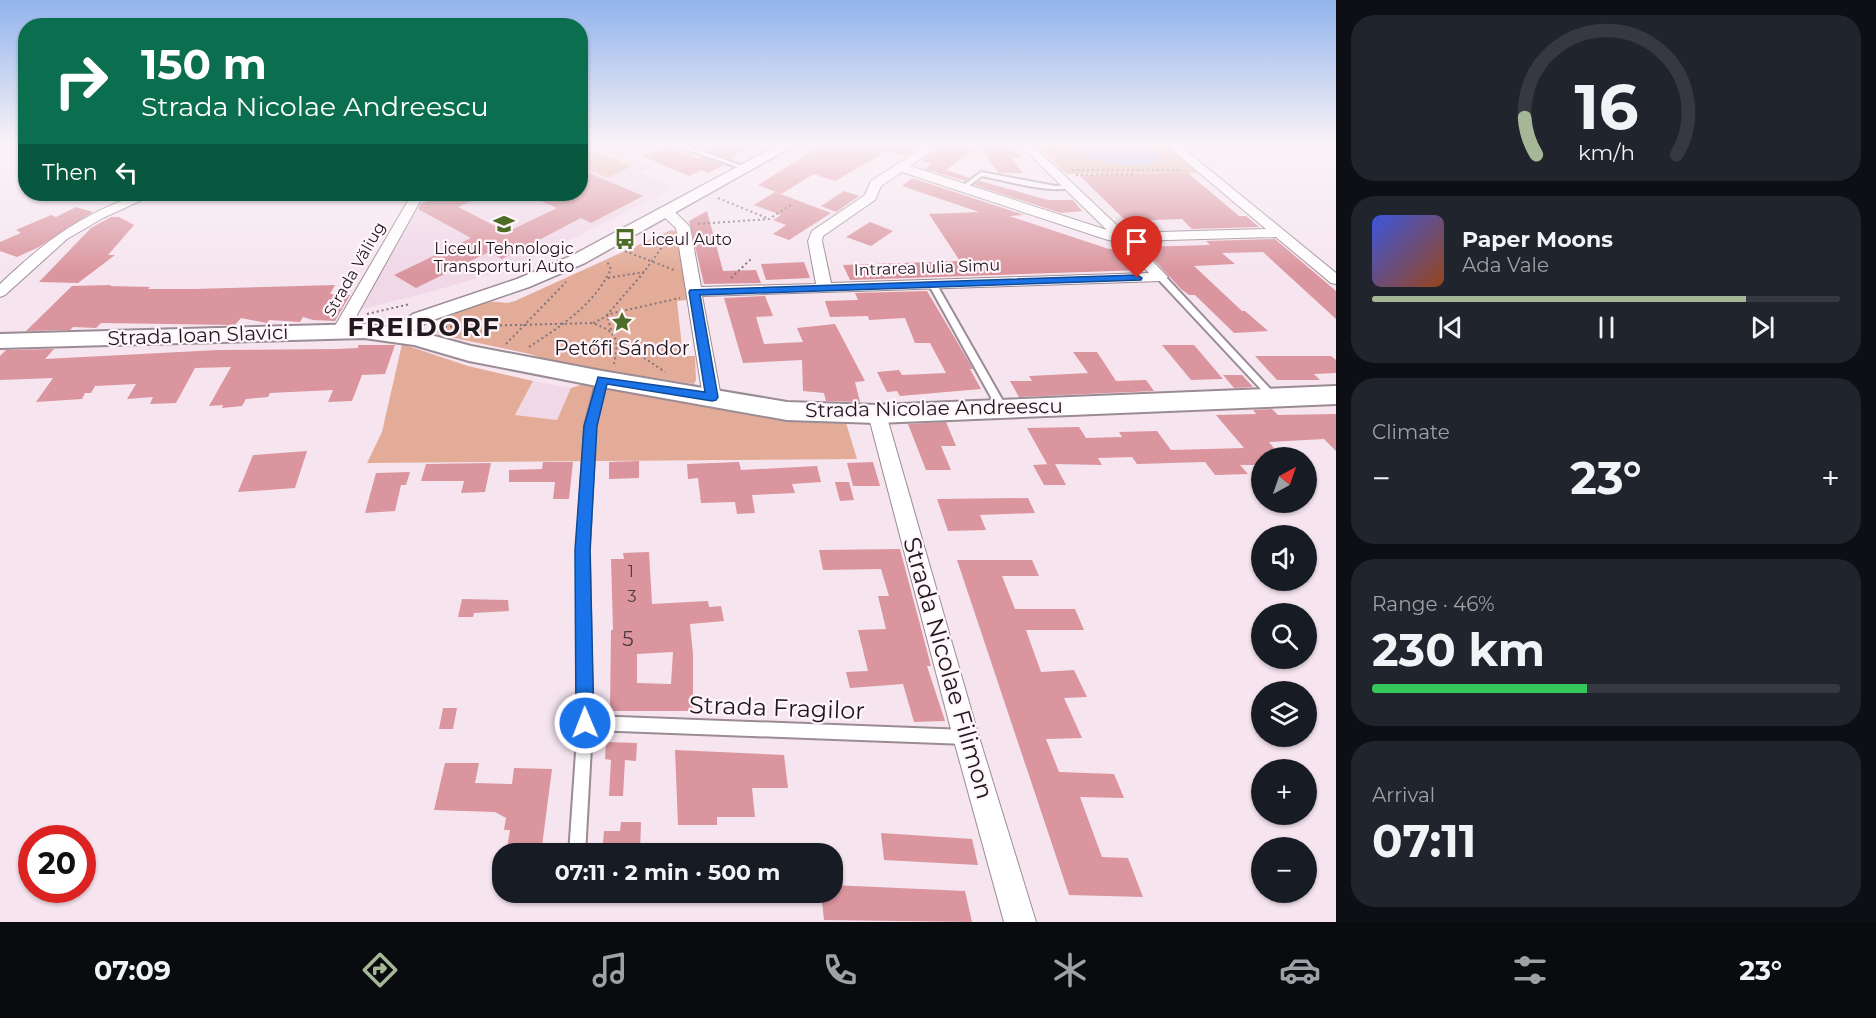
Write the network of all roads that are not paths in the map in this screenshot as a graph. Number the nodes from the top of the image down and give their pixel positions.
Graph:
1 (710, 187) edge
2 (874, 187) edge
3 (960, 187) edge
4 (1050, 187) edge
5 (1068, 187) joint
6 (1224, 187) edge
7 (963, 188) joint
8 (132, 201) edge
9 (414, 201) edge
10 (666, 211) junction
11 (1279, 233) junction
12 (1123, 237) junction
13 (1161, 277) junction
14 (1336, 280) edge
15 (933, 285) junction
16 (825, 289) junction
17 (0, 292) edge
18 (690, 295) junction
19 (343, 324) junction
20 (396, 334) junction
21 (0, 341) edge
22 (607, 377) junction
23 (1336, 395) edge
24 (712, 397) junction
25 (1274, 398) junction
26 (1002, 408) junction
27 (878, 414) junction
28 (585, 723) junction
29 (966, 737) junction
30 (578, 843) edge
31 (1020, 922) edge

1 - 10 street
2 - 16 street
3 - 7 street
4 - 5 lane
5 - 12 street
6 - 11 street
7 - 12 street
8 - 17 street
9 - 19 street, Strada Văliug
10 - 18 street
10 - 20 street
11 - 12 street
11 - 14 street
12 - 13 street
13 - 15 street, Intrarea Iulia Simu
13 - 25 lane
15 - 16 street, Intrarea Iulia Simu
15 - 26 lane
16 - 18 street, Intrarea Iulia Simu
18 - 24 street
19 - 20 main road, Strada Ioan Slavici
19 - 21 main road, Strada Ioan Slavici
20 - 22 main road, Strada Nicolae Andreescu
22 - 24 main road, Strada Nicolae Andreescu
22 - 28 lane
23 - 25 main road, Strada Nicolae Andreescu
24 - 27 main road, Strada Nicolae Andreescu
25 - 26 main road, Strada Nicolae Andreescu
26 - 27 main road, Strada Nicolae Andreescu
27 - 29 street, Strada Nicolae Filimon
28 - 29 lane, Strada Fragilor
28 - 30 lane
29 - 31 street, Strada Nicolae Filimon

